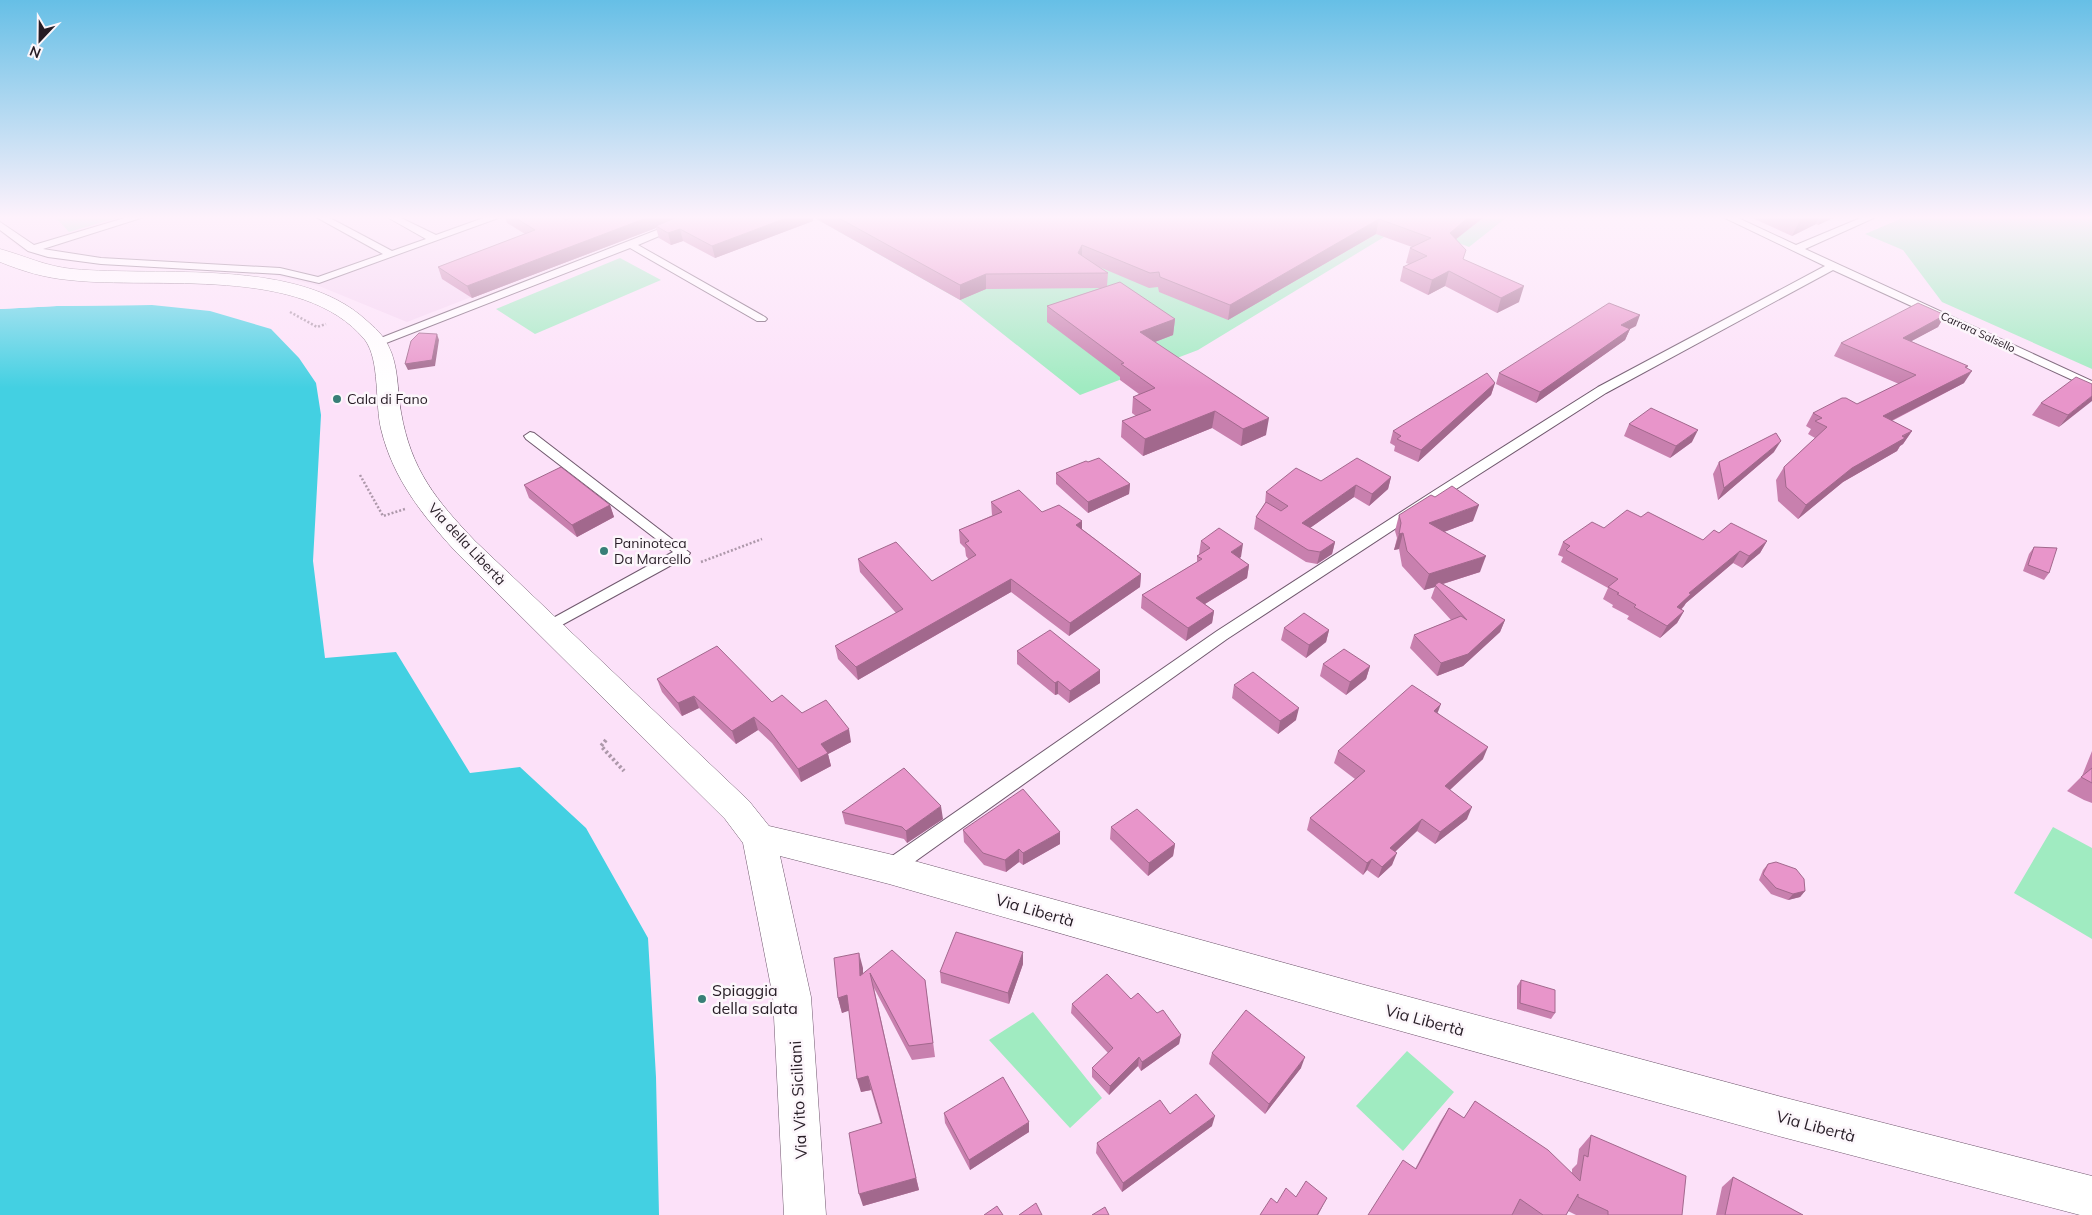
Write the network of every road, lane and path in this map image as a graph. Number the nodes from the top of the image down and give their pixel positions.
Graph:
1 (64, 274) edge
2 (292, 274) edge
3 (336, 274) edge
4 (554, 274) edge
5 (681, 274) edge
6 (1818, 274) edge
7 (1853, 274) edge
8 (319, 280) junction
9 (293, 290) junction
10 (760, 319) dead end
11 (377, 343) junction
12 (2092, 385) edge
13 (530, 436) dead end
14 (360, 475) dead end
15 (426, 502) junction
16 (549, 627) junction
17 (606, 740) dead end
18 (624, 771) dead end
19 (759, 838) junction
20 (889, 869) junction
21 (2092, 1197) edge
22 (804, 1215) edge

1 - 9 street, Via della Libertà
2 - 8 lane
3 - 8 lane
4 - 11 lane
5 - 10 lane
6 - 20 lane
7 - 12 lane, Carrara Salsello
8 - 9 lane
9 - 11 street, Via della Libertà
11 - 15 street, Via della Libertà
13 - 16 lane
14 - 15 path
15 - 16 street, Via della Libertà
16 - 19 street, Via della Libertà
17 - 18 path
19 - 20 street, Via Libertà
19 - 22 street, Via Vito Siciliani
20 - 21 street, Via Libertà

